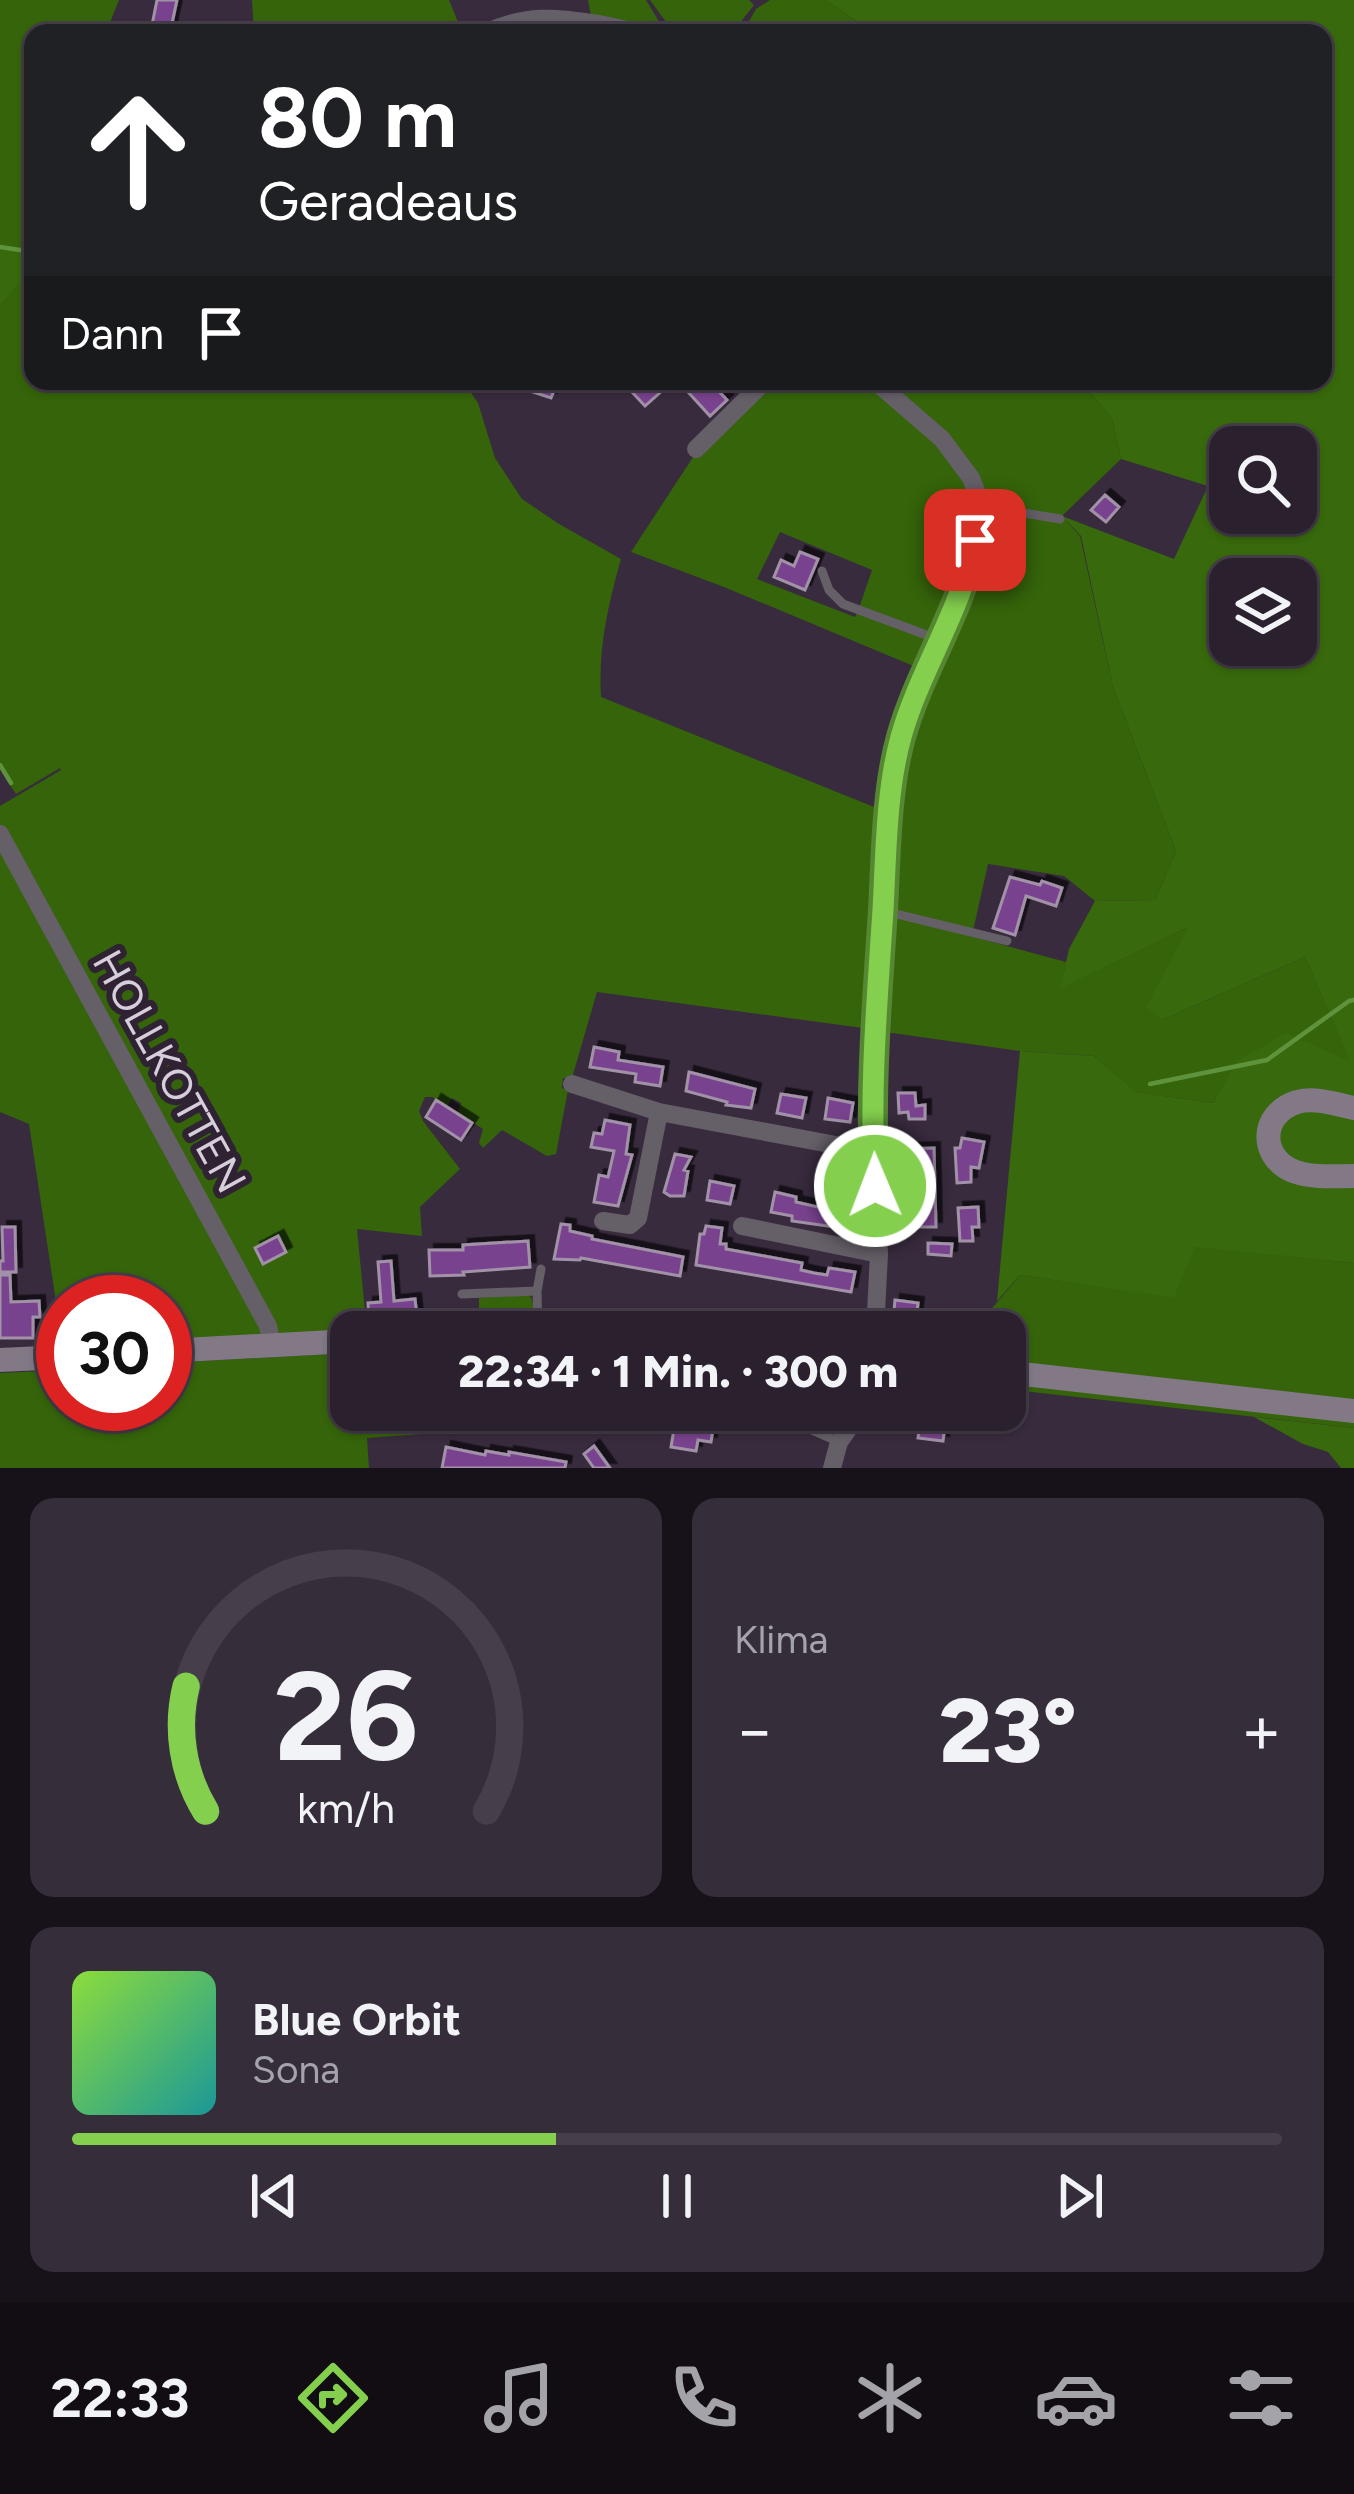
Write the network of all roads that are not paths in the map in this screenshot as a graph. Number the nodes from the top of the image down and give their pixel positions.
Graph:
1 (504, 24) edge
2 (593, 24) edge
3 (756, 390) edge
4 (885, 390) edge
5 (696, 449) dead end
6 (982, 506) junction
7 (1060, 519) dead end
8 (822, 572) dead end
9 (940, 640) junction
10 (0, 833) edge
11 (883, 910) junction
12 (1006, 941) dead end
13 (572, 1084) dead end
14 (1354, 1108) edge
15 (659, 1112) junction
16 (873, 1151) junction
17 (1354, 1176) edge
18 (603, 1221) dead end
19 (742, 1226) dead end
20 (879, 1254) junction
21 (541, 1269) dead end
22 (537, 1292) junction
23 (462, 1294) dead end
24 (537, 1311) edge
25 (876, 1311) edge
26 (330, 1342) edge
27 (272, 1346) junction
28 (192, 1350) edge
29 (36, 1358) edge
30 (0, 1360) edge
31 (1026, 1374) edge
32 (1354, 1411) edge
33 (814, 1431) edge
34 (847, 1431) edge
35 (839, 1442) junction
36 (832, 1468) edge

1 - 2 street
3 - 5 street
4 - 6 street
6 - 7 lane
6 - 9 street
8 - 9 lane
9 - 11 street
10 - 27 street, HOLLKOTTEN
11 - 12 lane
11 - 16 street
13 - 15 street
14 - 17 main road
15 - 16 street
15 - 18 street
16 - 20 street
19 - 20 street
20 - 25 street
21 - 22 lane
22 - 23 lane
22 - 24 lane
26 - 27 main road
27 - 28 main road
29 - 30 main road
31 - 32 main road
33 - 35 lane
34 - 35 street
35 - 36 street

